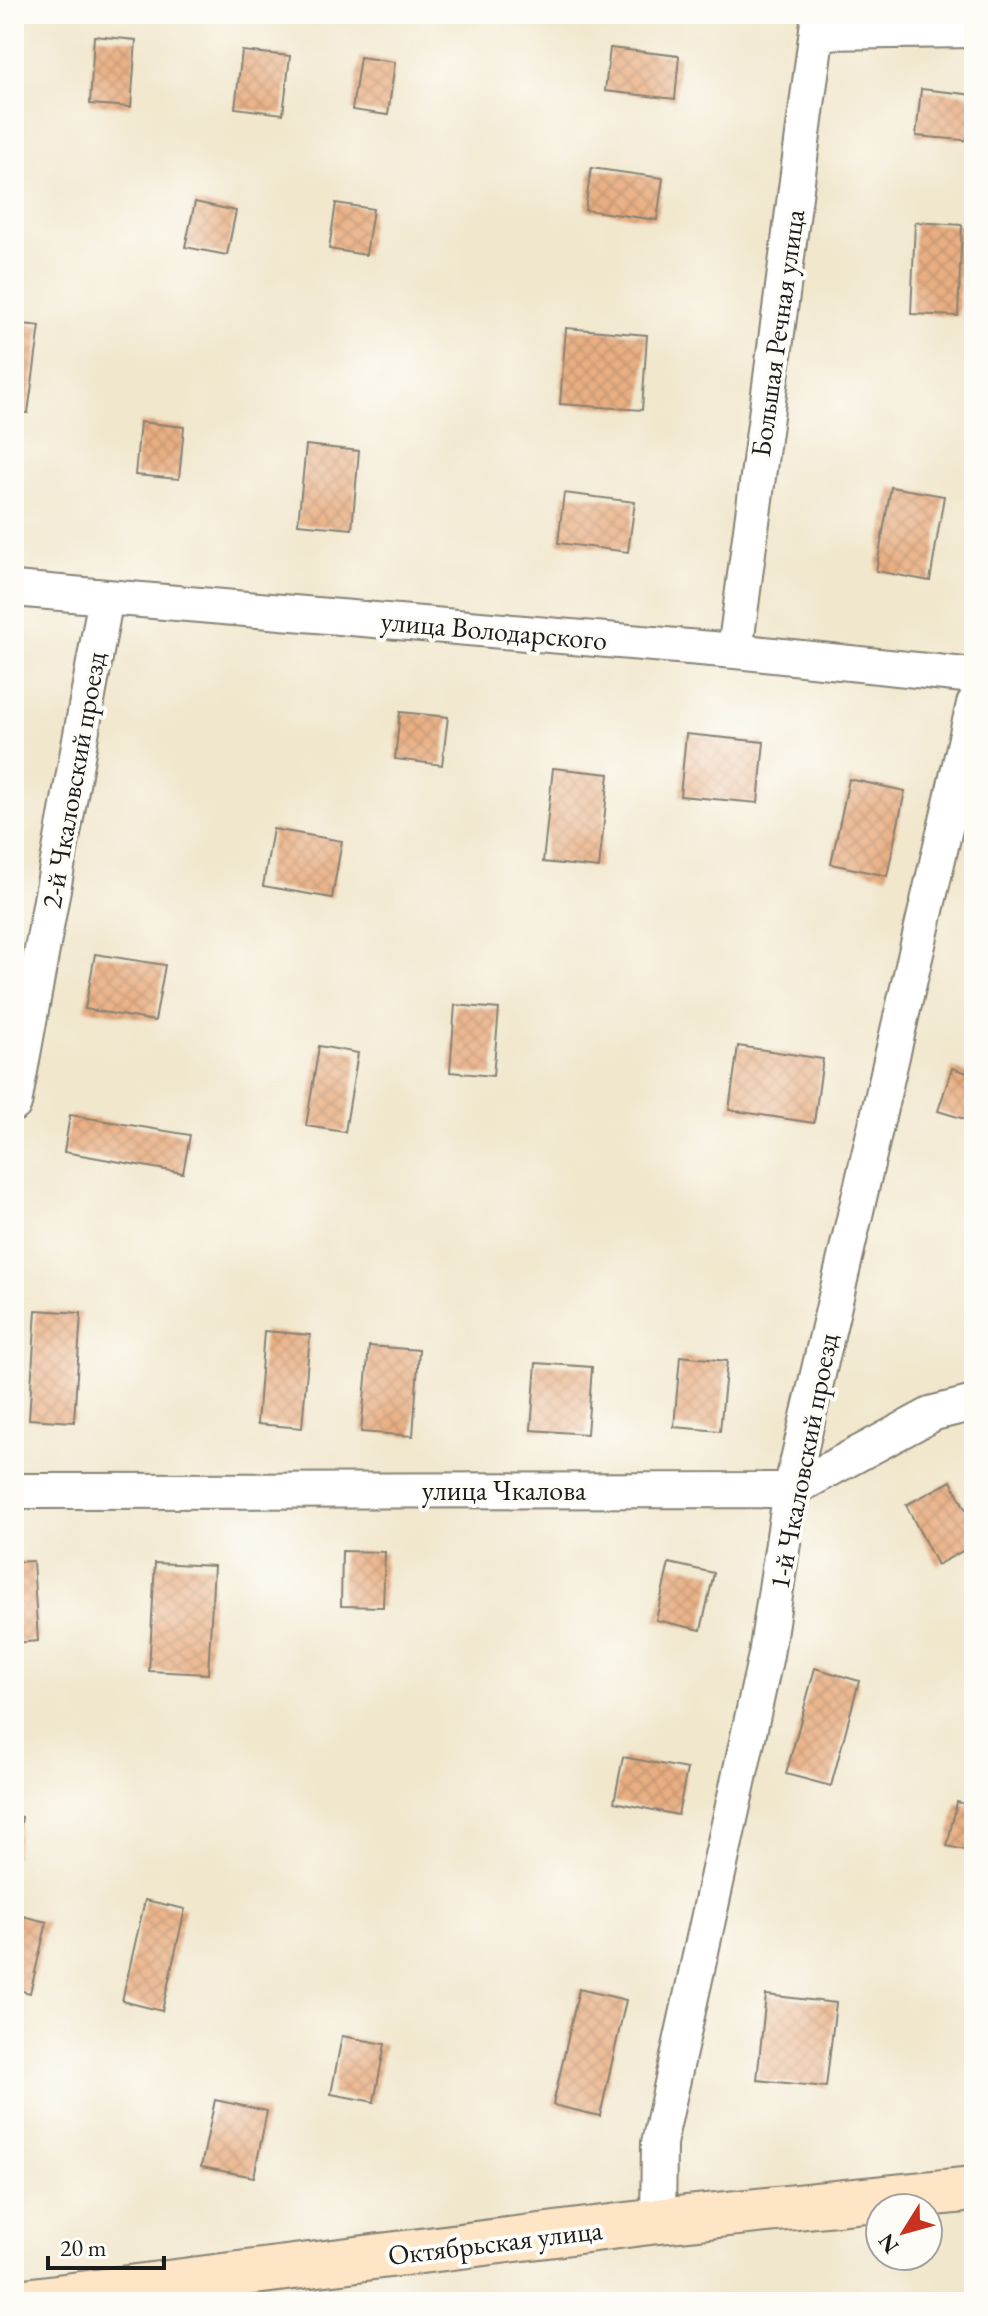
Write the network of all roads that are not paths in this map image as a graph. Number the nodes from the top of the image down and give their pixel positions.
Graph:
1 (818, 23) edge
2 (974, 30) edge
3 (14, 589) edge
4 (106, 597) junction
5 (735, 651) junction
6 (974, 676) edge
7 (974, 704) edge
8 (16, 1083) edge
9 (974, 1403) edge
10 (791, 1490) junction
11 (14, 1491) edge
12 (974, 2189) edge
13 (658, 2221) junction
14 (17, 2302) edge

1 - 2 street
1 - 5 street, Большая Речная улица
3 - 4 street, улица Володарского
4 - 5 street, улица Володарского
4 - 8 street, 2-й Чкаловский проезд
5 - 6 street, улица Володарского
7 - 10 street, 1-й Чкаловский проезд
9 - 10 street, улица Чкалова
10 - 11 street, улица Чкалова
10 - 13 street, 1-й Чкаловский проезд
12 - 13 street, Октябрьская улица
13 - 14 street, Октябрьская улица

